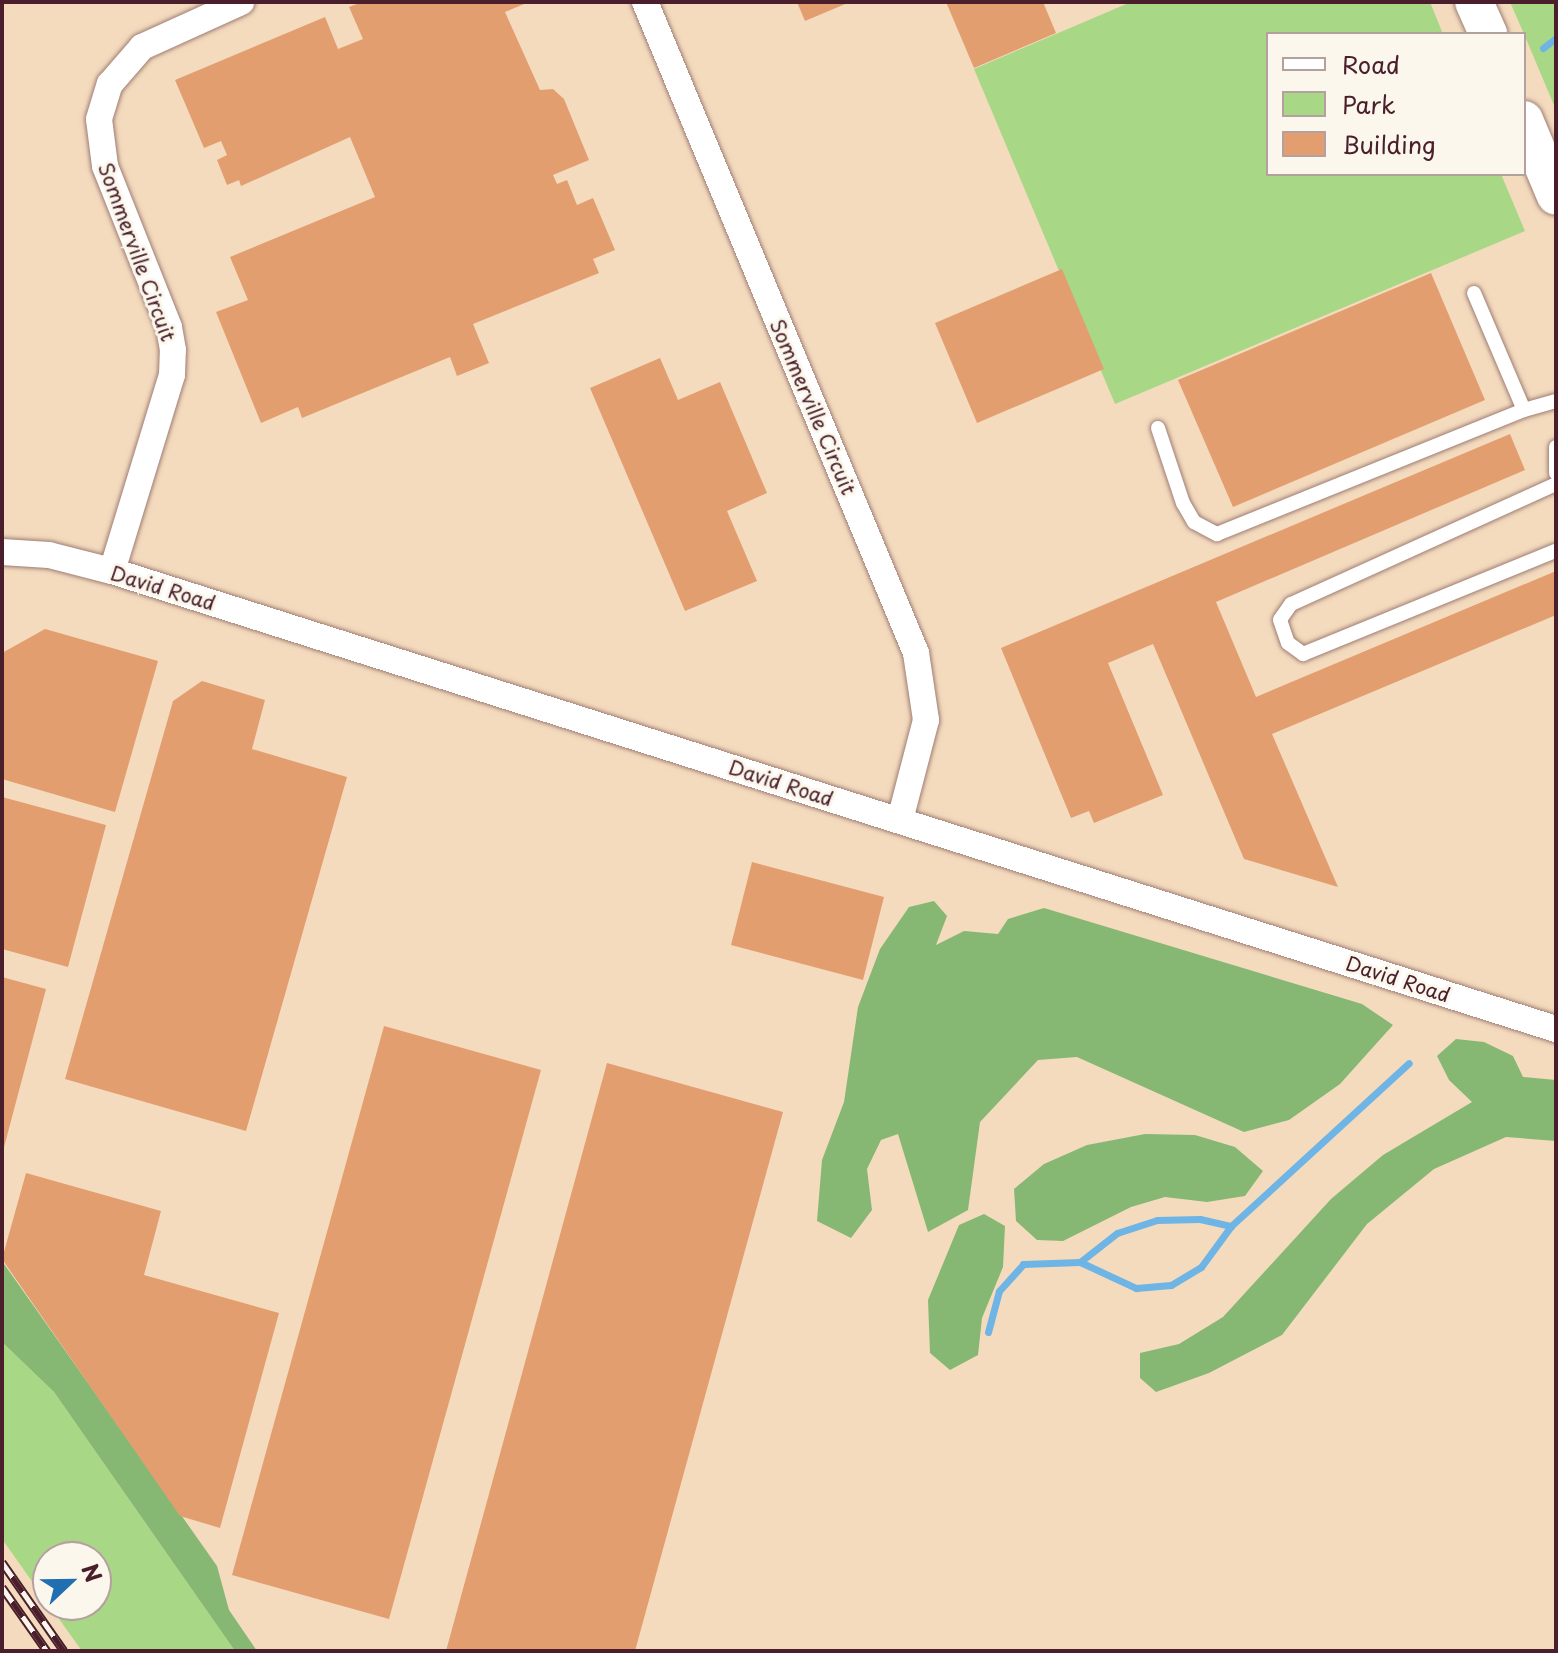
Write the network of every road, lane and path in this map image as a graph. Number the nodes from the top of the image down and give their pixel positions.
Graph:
1 (241, 2) edge
2 (645, 2) edge
3 (1474, 2) edge
4 (1487, 32) edge
5 (1526, 125) edge
6 (1556, 196) edge
7 (1474, 293) dead end
8 (1556, 401) edge
9 (1524, 410) junction
10 (1158, 428) dead end
11 (1556, 447) edge
12 (1556, 473) edge
13 (1556, 484) edge
14 (1556, 551) edge
15 (2, 552) edge
16 (112, 571) junction
17 (900, 820) junction
18 (1556, 1029) edge

1 - 16 street, Sommerville Circuit
2 - 17 street, Sommerville Circuit
3 - 4 main road
5 - 6 main road
7 - 9 lane
8 - 9 lane
9 - 10 lane
11 - 12 lane
13 - 14 lane
15 - 16 street, David Road
16 - 17 street, David Road
17 - 18 street, David Road

